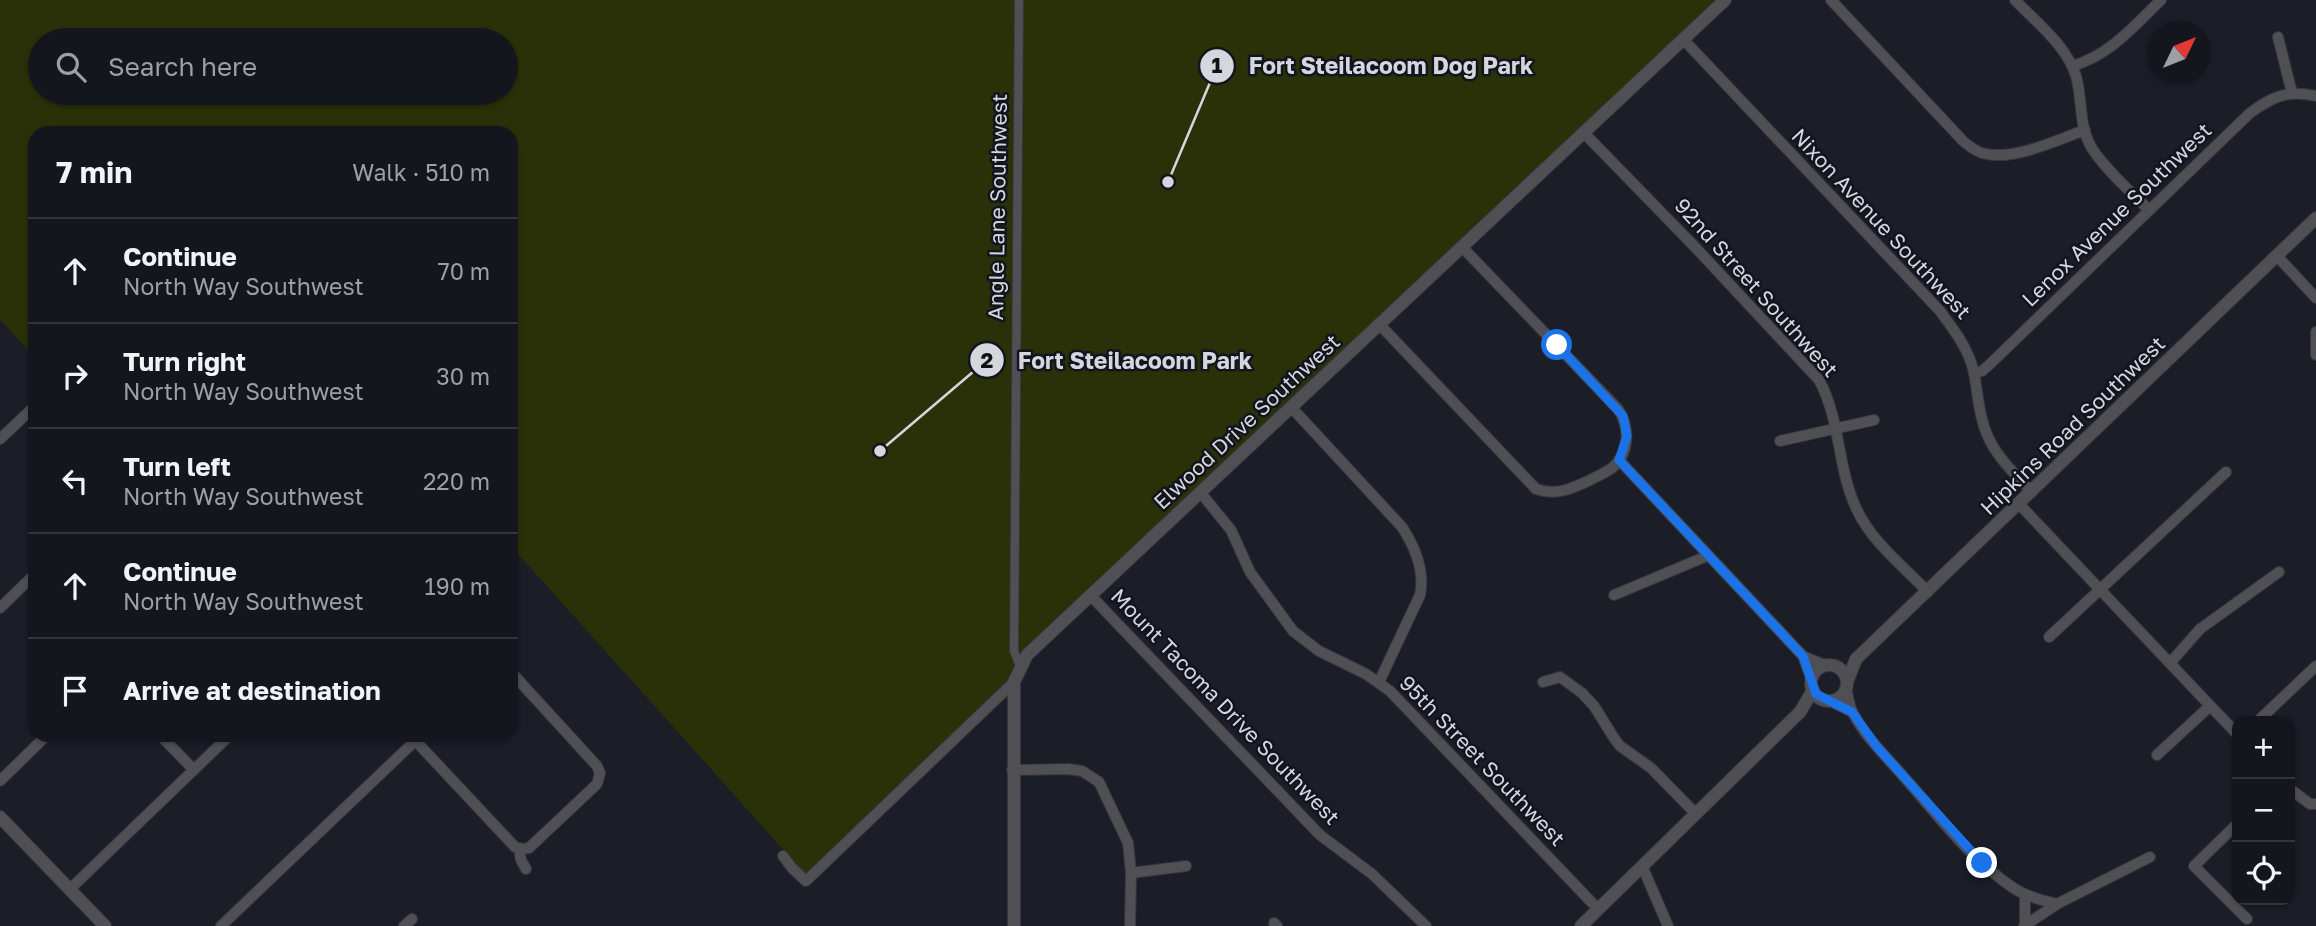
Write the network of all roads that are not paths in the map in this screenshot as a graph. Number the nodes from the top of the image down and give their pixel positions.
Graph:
1 (1019, 0) edge
2 (1725, 0) edge
3 (1831, 0) edge
4 (2015, 0) edge
5 (2161, 0) edge
6 (2278, 37) dead end
7 (1683, 39) junction
8 (2072, 66) junction
9 (2292, 93) junction
10 (2316, 96) edge
11 (2085, 130) junction
12 (1584, 133) junction
13 (2149, 210) junction
14 (2316, 218) edge
15 (1462, 247) junction
16 (2277, 256) junction
17 (2316, 298) edge
18 (1380, 325) junction
19 (2316, 332) edge
20 (2316, 355) edge
21 (1974, 373) junction
22 (1292, 408) junction
23 (28, 413) edge
24 (1874, 420) dead end
25 (1836, 429) junction
26 (0, 439) edge
27 (1780, 442) dead end
28 (1619, 460) junction
29 (2226, 471) dead end
30 (1200, 492) junction
31 (2032, 492) junction
32 (2019, 504) junction
33 (1707, 556) junction
34 (2279, 572) dead end
35 (28, 581) edge
36 (2101, 589) junction
37 (1928, 592) junction
38 (1614, 595) dead end
39 (1091, 596) junction
40 (0, 608) edge
41 (2049, 638) dead end
42 (1803, 656) junction
43 (1856, 659) junction
44 (2170, 663) junction
45 (1020, 666) junction
46 (1830, 666) junction
47 (2316, 666) edge
48 (518, 680) edge
49 (1014, 682) junction
50 (1379, 682) junction
51 (1543, 682) dead end
52 (1847, 685) junction
53 (1812, 686) junction
54 (1827, 700) junction
55 (2210, 706) junction
56 (1800, 712) junction
57 (1852, 712) junction
58 (2263, 716) edge
59 (2232, 729) edge
60 (40, 742) edge
61 (167, 742) edge
62 (223, 742) edge
63 (409, 742) edge
64 (417, 742) edge
65 (2157, 755) dead end
66 (194, 770) junction
67 (1012, 770) junction
68 (0, 781) edge
69 (2295, 792) edge
70 (2313, 804) edge
71 (1696, 814) junction
72 (0, 817) edge
73 (2232, 829) edge
74 (519, 848) junction
75 (783, 856) dead end
76 (2150, 857) dead end
77 (1186, 866) dead end
78 (1642, 866) junction
79 (526, 869) dead end
80 (1131, 873) junction
81 (69, 890) junction
82 (2025, 894) junction
83 (2057, 904) junction
84 (1598, 909) junction
85 (2247, 919) dead end
86 (105, 926) edge
87 (221, 926) edge
88 (1014, 926) edge
89 (1130, 926) edge
90 (1426, 926) edge
91 (1581, 926) edge
92 (1668, 926) edge
93 (2024, 926) edge

1 - 45 street, Angle Lane Southwest
2 - 7 street, Elwood Drive Southwest
3 - 11 street
4 - 8 street
5 - 8 street
6 - 9 street
7 - 12 street, Elwood Drive Southwest
7 - 21 street, Nixon Avenue Southwest
8 - 11 street
9 - 10 street
9 - 13 street, Lenox Avenue Southwest
11 - 13 street
12 - 15 street, Elwood Drive Southwest
12 - 25 street, 92nd Street Southwest
13 - 21 street, Lenox Avenue Southwest
14 - 16 street, Hipkins Road Southwest
15 - 18 street, Elwood Drive Southwest
15 - 28 street
16 - 17 street
16 - 31 street, Hipkins Road Southwest
18 - 22 street, Elwood Drive Southwest
18 - 28 street
19 - 20 street
21 - 31 street, Nixon Avenue Southwest
22 - 30 street, Elwood Drive Southwest
22 - 50 street
23 - 26 street
24 - 25 street
25 - 27 street
25 - 37 street, 92nd Street Southwest
28 - 33 street
29 - 36 street
30 - 39 street, Elwood Drive Southwest
30 - 50 street, 95th Street Southwest
31 - 32 street, Hipkins Road Southwest
32 - 36 street
32 - 37 street, Hipkins Road Southwest
33 - 38 street
33 - 42 street
34 - 44 street
35 - 40 street
36 - 41 street
36 - 44 street
37 - 43 street, Hipkins Road Southwest
39 - 45 street, Elwood Drive Southwest
39 - 90 street, Mount Tacoma Drive Southwest
42 - 46 street
42 - 53 street
43 - 46 street, Hipkins Road Southwest
43 - 52 street, Hipkins Road Southwest
44 - 55 street
45 - 49 street, Elwood Drive Southwest
46 - 52 street
46 - 53 street
47 - 58 street
48 - 74 street
49 - 67 street
49 - 75 street, Elwood Drive Southwest
50 - 84 street, 95th Street Southwest
51 - 71 street
52 - 54 street
52 - 57 street
53 - 54 street
53 - 56 street
54 - 56 street
54 - 57 street
55 - 59 street
55 - 65 street
56 - 71 street
57 - 82 street
60 - 68 street
61 - 66 street
62 - 66 street
63 - 87 street
64 - 74 street
66 - 81 street
67 - 80 street
67 - 88 street
69 - 70 street
71 - 78 street
72 - 81 street
73 - 85 street
74 - 79 street
76 - 83 street
77 - 80 street
78 - 84 street
78 - 92 street
80 - 89 street
81 - 86 street
82 - 83 street
82 - 93 street
83 - 93 street
84 - 91 street

